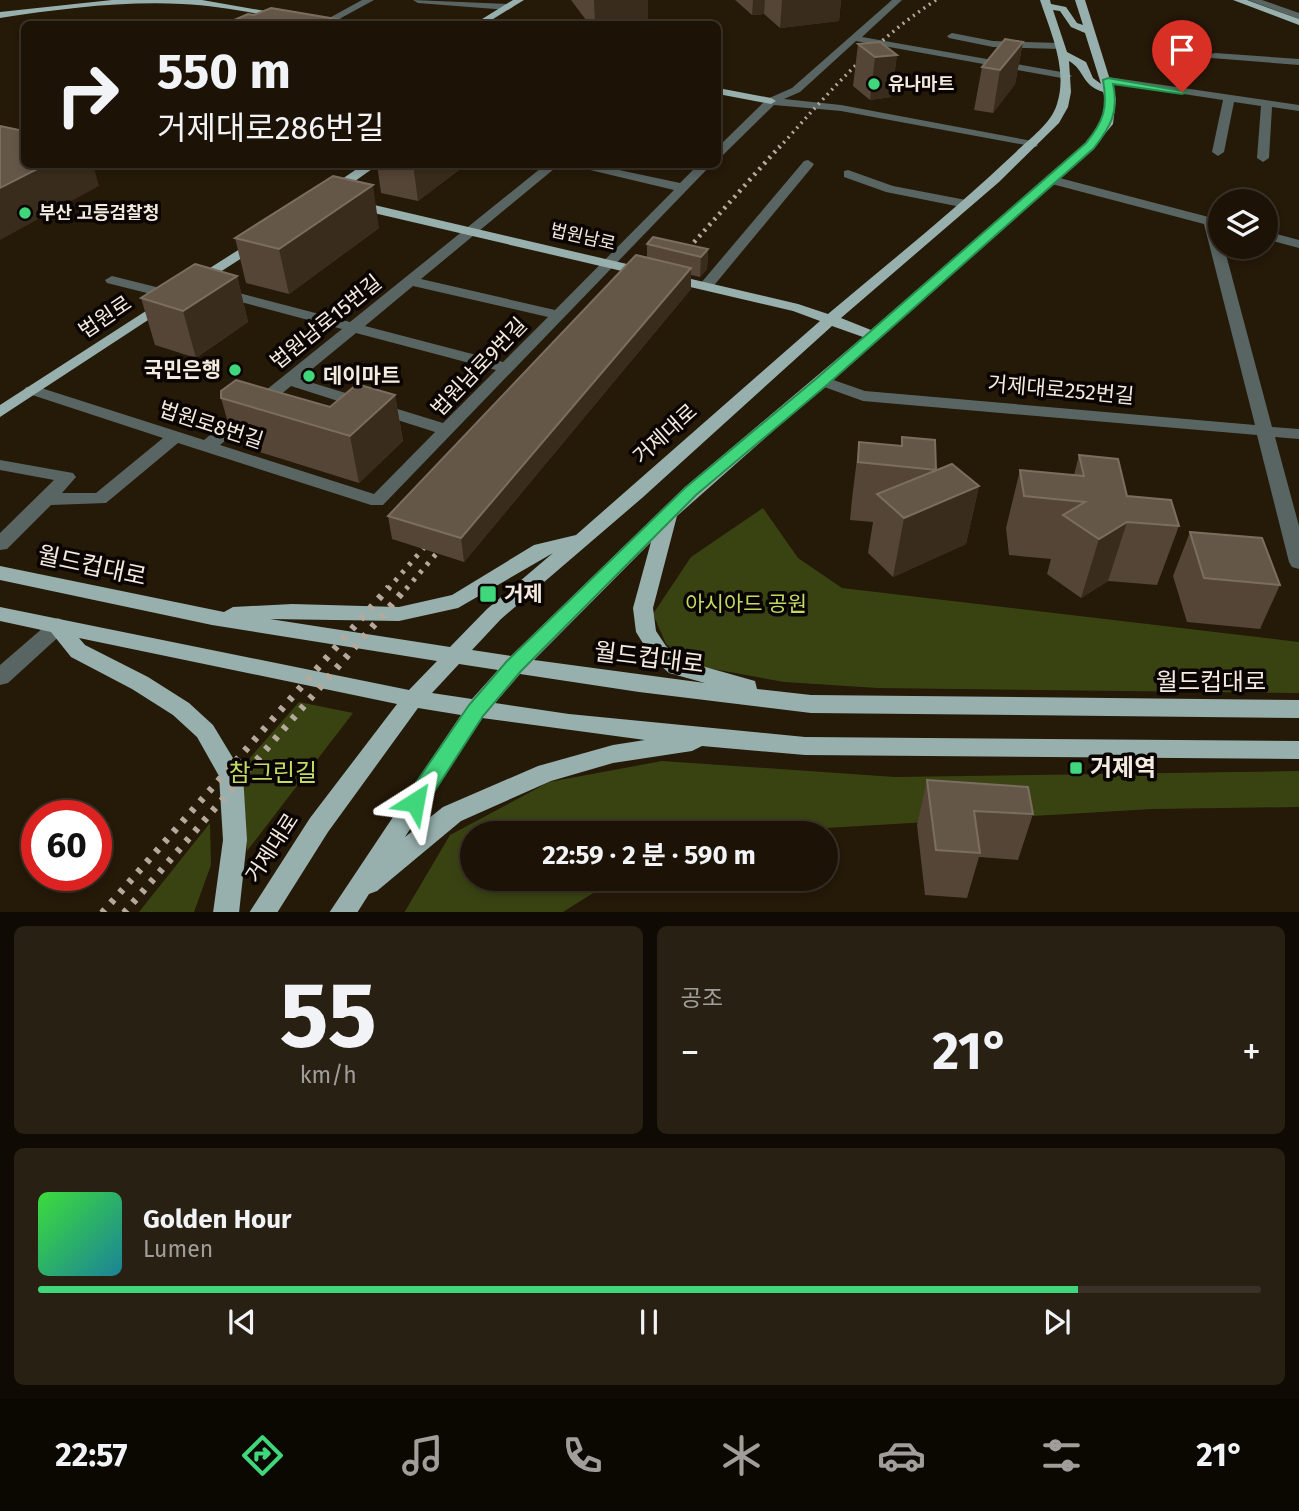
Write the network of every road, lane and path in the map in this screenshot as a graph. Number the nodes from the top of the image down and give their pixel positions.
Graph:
1 (369, 0) edge
2 (418, 0) edge
3 (519, 0) edge
4 (897, 0) edge
5 (1080, 0) edge
6 (1238, 0) edge
7 (1253, 0) edge
8 (1266, 0) edge
9 (79, 2) edge
10 (1046, 3) edge
11 (508, 7) junction
12 (1299, 13) edge
13 (0, 15) edge
14 (290, 16) edge
15 (315, 20) edge
16 (321, 21) edge
17 (329, 21) edge
18 (484, 21) edge
19 (1299, 22) edge
20 (962, 26) dead end
21 (1090, 31) junction
22 (992, 32) dead end
23 (1003, 33) dead end
24 (952, 36) dead end
25 (853, 38) junction
26 (1059, 46) junction
27 (1215, 56) dead end
28 (1299, 62) edge
29 (1066, 75) junction
30 (1109, 85) junction
31 (721, 92) edge
32 (1228, 97) junction
33 (771, 101) junction
34 (1267, 103) junction
35 (1299, 108) edge
36 (724, 139) edge
37 (1032, 145) junction
38 (1218, 152) dead end
39 (1263, 158) dead end
40 (808, 164) dead end
41 (367, 168) edge
42 (549, 168) edge
43 (590, 168) edge
44 (702, 168) edge
45 (848, 174) dead end
46 (1052, 180) junction
47 (684, 188) junction
48 (966, 204) junction
49 (1208, 220) edge
50 (472, 231) junction
51 (269, 234) edge
52 (1278, 239) edge
53 (1299, 244) edge
54 (1224, 259) edge
55 (610, 262) junction
56 (126, 271) dead end
57 (112, 279) dead end
58 (411, 281) junction
59 (190, 286) junction
60 (706, 286) junction
61 (175, 296) junction
62 (559, 315) junction
63 (831, 320) junction
64 (353, 327) junction
65 (872, 335) junction
66 (507, 368) junction
67 (288, 380) junction
68 (822, 381) junction
69 (32, 390) junction
70 (0, 412) edge
71 (447, 429) junction
72 (1265, 431) junction
73 (1299, 433) edge
74 (174, 437) junction
75 (206, 447) junction
76 (0, 465) edge
77 (46, 499) junction
78 (377, 501) joint
79 (668, 513) junction
80 (587, 538) junction
81 (0, 544) edge
82 (1299, 562) edge
83 (0, 573) edge
84 (0, 614) edge
85 (200, 616) junction
86 (58, 626) junction
87 (454, 657) junction
88 (514, 666) junction
89 (0, 677) edge
90 (413, 699) junction
91 (811, 704) junction
92 (1299, 709) edge
93 (476, 710) junction
94 (717, 738) junction
95 (1299, 750) edge
96 (348, 903) edge
97 (263, 911) edge
98 (226, 912) edge

1 - 17 street
2 - 11 street
3 - 11 main road
4 - 25 street
5 - 21 main road
6 - 19 main road
7 - 12 street
8 - 12 main road
9 - 13 main road
9 - 14 main road
10 - 21 main road
10 - 26 main road, 거제대로
11 - 18 main road
15 - 16 main road
20 - 22 street
21 - 30 main road
23 - 26 street
24 - 26 street
25 - 29 street
25 - 33 street
26 - 29 main road, 거제대로
26 - 30 main road
27 - 28 street
29 - 37 main road, 거제대로
30 - 32 street
30 - 46 main road
31 - 33 main road
32 - 34 street
32 - 38 street
33 - 36 street
33 - 37 street
34 - 35 street
34 - 39 street
37 - 48 main road, 거제대로
40 - 60 street
41 - 50 main road, 법원남로
42 - 50 street, 법원남로15번길
43 - 47 street
44 - 47 street, 법원남로9번길
45 - 48 street
46 - 49 street
46 - 65 main road
47 - 55 street, 법원남로9번길
48 - 63 main road, 거제대로
50 - 55 main road, 법원남로
50 - 58 street, 법원남로15번길
51 - 59 main road, 법원로
52 - 53 street
54 - 72 street
55 - 60 main road, 법원남로
55 - 62 street, 법원남로9번길
56 - 59 street
57 - 61 street
58 - 62 street
58 - 64 street, 법원남로15번길
59 - 61 main road, 법원로
59 - 64 street
60 - 63 main road, 법원남로
61 - 69 main road, 법원로
62 - 66 street, 법원남로9번길
63 - 65 main road, 법원남로
63 - 80 main road, 거제대로
64 - 66 street
64 - 67 street, 법원남로15번길
65 - 68 main road
66 - 71 street, 법원남로9번길
67 - 71 street
67 - 75 street, 법원남로15번길
68 - 72 street, 거제대로252번길
68 - 79 main road
69 - 70 main road, 법원로
69 - 74 street, 법원로8번길
71 - 78 street, 법원남로9번길
72 - 73 street, 거제대로252번길
72 - 82 street
74 - 75 street, 법원로8번길
74 - 77 street
75 - 78 street, 법원로8번길
76 - 77 street
77 - 81 street
79 - 88 main road
79 - 91 main road
80 - 85 main road
80 - 87 main road, 거제대로
83 - 85 main road, 월드컵대로
84 - 86 main road
85 - 87 main road, 월드컵대로
86 - 89 street
86 - 90 main road
86 - 98 main road
87 - 88 main road, 월드컵대로
87 - 90 main road, 거제대로
88 - 91 main road, 월드컵대로
88 - 93 main road
90 - 93 main road
90 - 97 main road, 거제대로
91 - 92 main road, 월드컵대로
93 - 94 main road
93 - 96 main road
94 - 95 main road
94 - 96 main road

